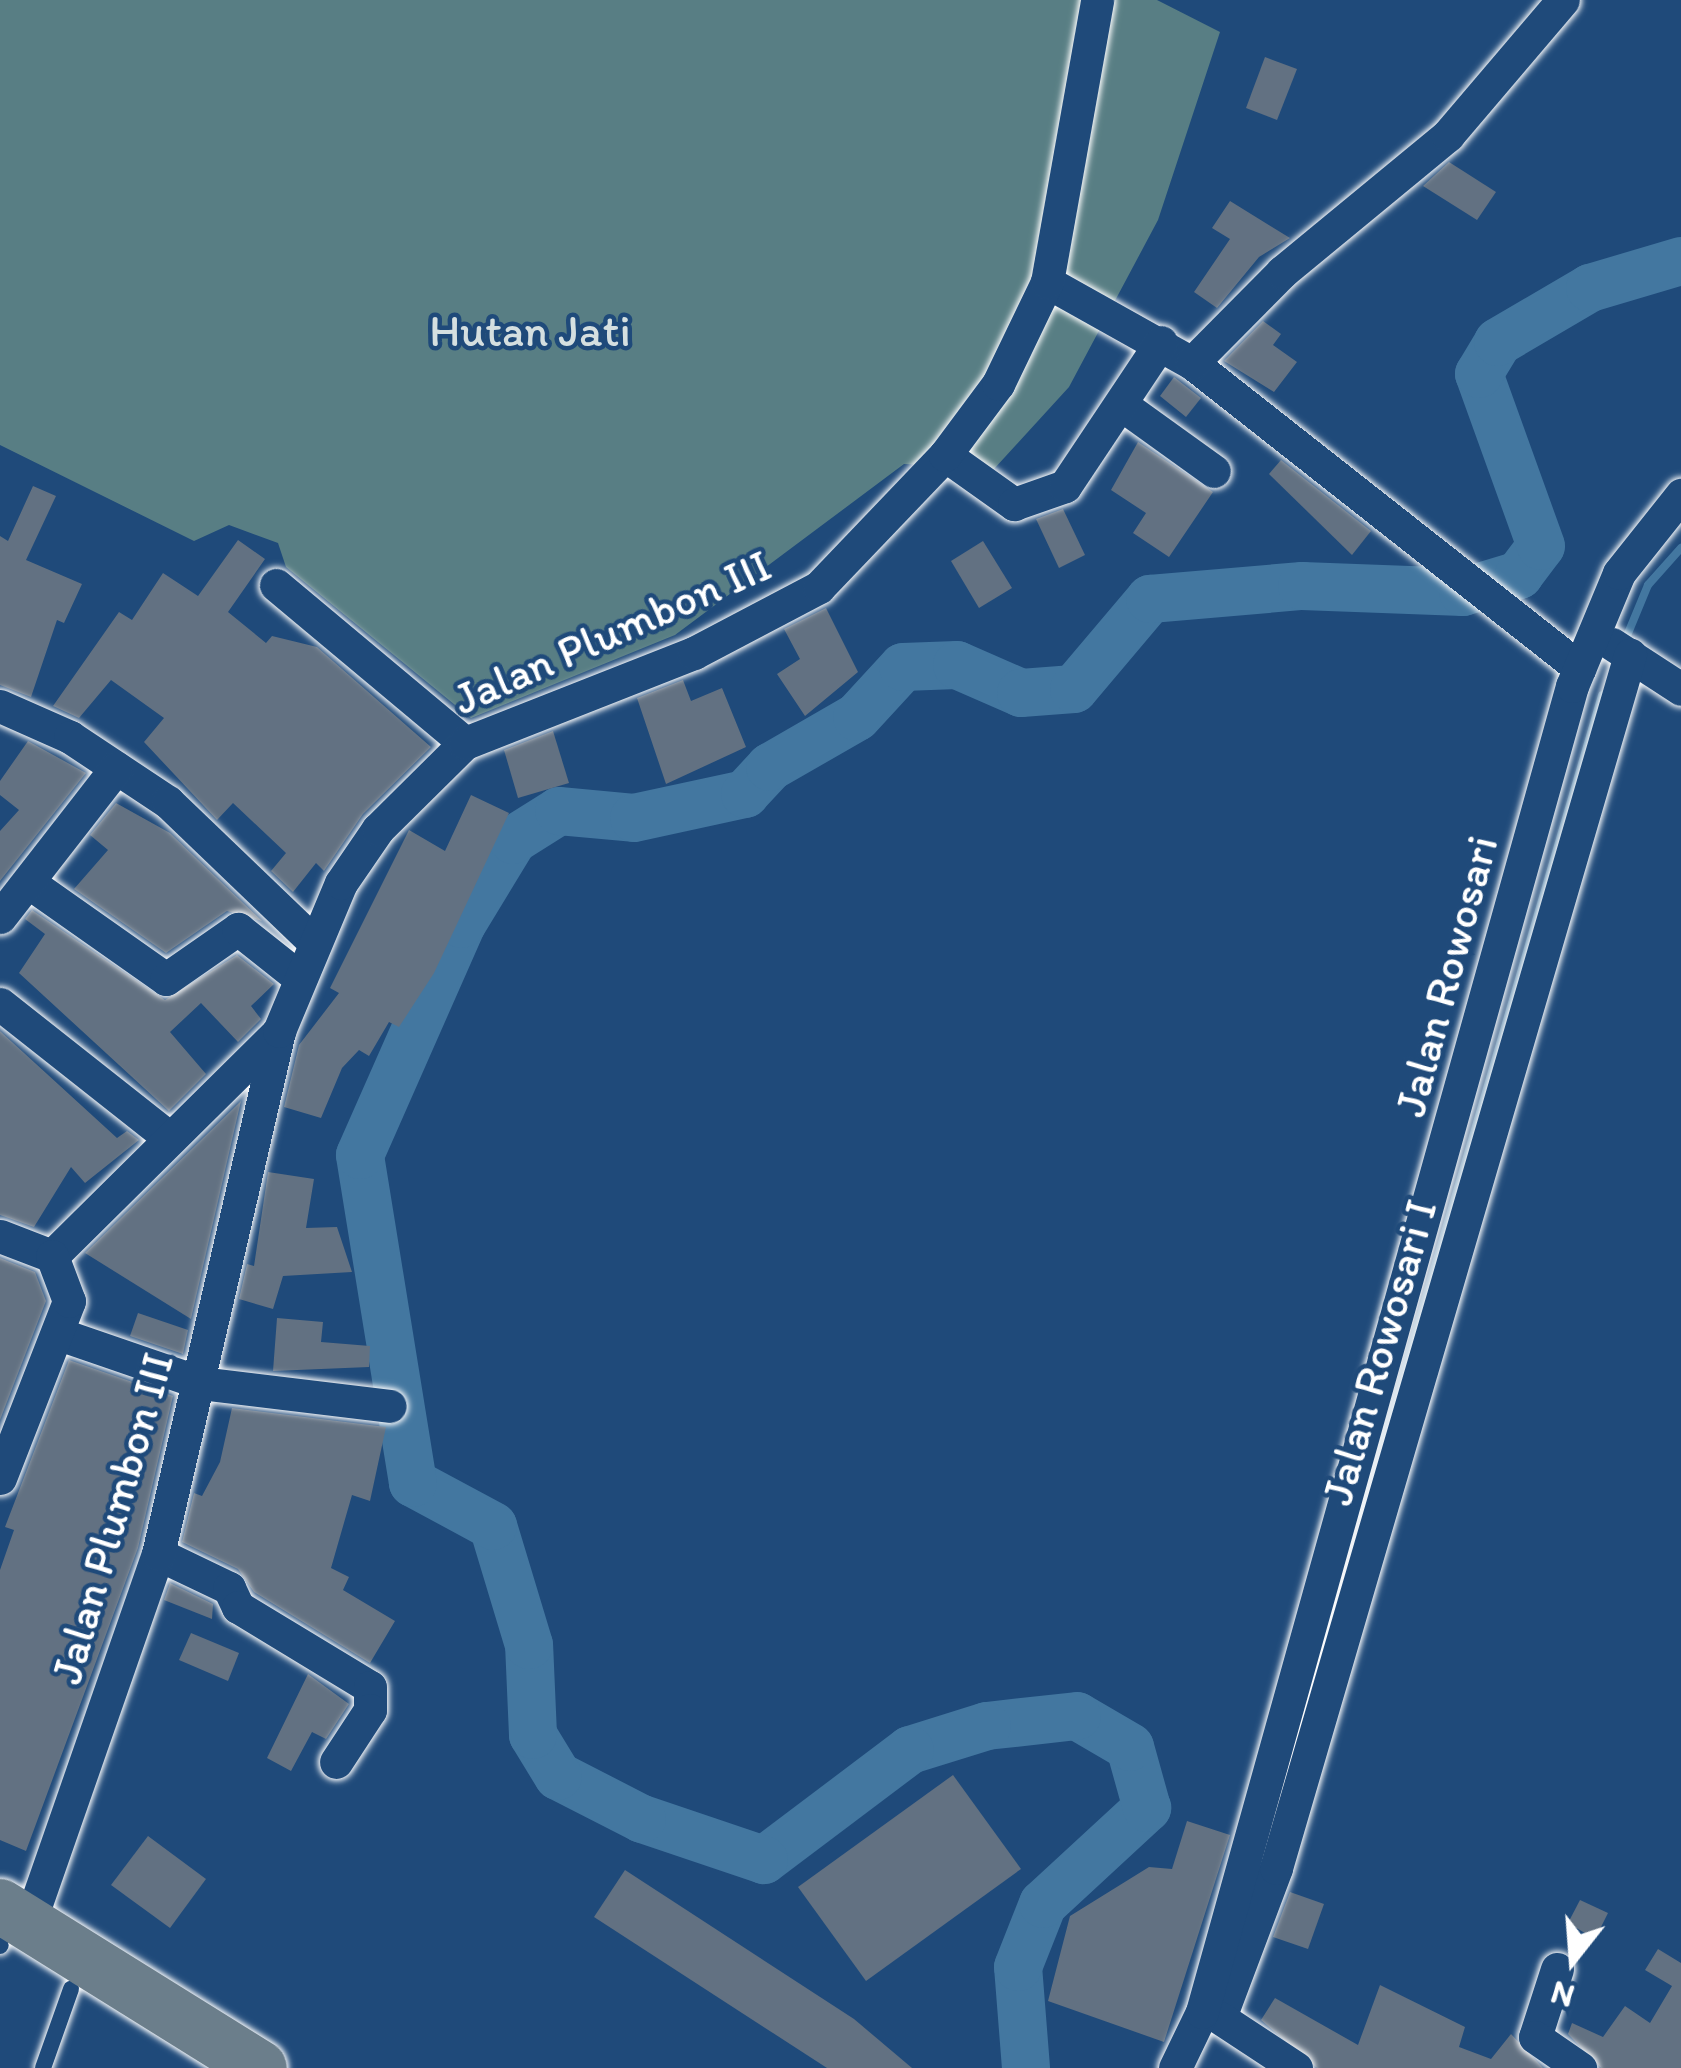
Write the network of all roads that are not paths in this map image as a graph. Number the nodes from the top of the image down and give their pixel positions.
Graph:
1 (1097, 0) edge
2 (1563, 0) edge
3 (1047, 282) junction
4 (1161, 342) junction
5 (1192, 363) junction
6 (1122, 405) junction
7 (945, 455) junction
8 (1214, 471) dead end
9 (1681, 495) edge
10 (276, 585) dead end
11 (1617, 646) junction
12 (1579, 668) junction
13 (1681, 689) edge
14 (0, 706) edge
15 (465, 743) junction
16 (116, 767) junction
17 (32, 884) junction
18 (0, 917) edge
19 (313, 940) junction
20 (296, 975) junction
21 (0, 1004) edge
22 (279, 1031) junction
23 (167, 1136) junction
24 (0, 1236) edge
25 (52, 1256) junction
26 (59, 1334) junction
27 (201, 1383) junction
28 (390, 1406) dead end
29 (0, 1478) edge
30 (158, 1554) junction
31 (336, 1762) dead end
32 (6, 1932) edge
33 (1557, 1969) dead end
34 (71, 1990) junction
35 (1220, 2018) junction
36 (44, 2068) edge
37 (204, 2068) edge
38 (260, 2068) edge
39 (1175, 2068) edge
40 (1196, 2068) edge
41 (1296, 2068) edge
42 (1580, 2068) edge

1 - 3 street, Jalan Plumbon III
2 - 5 street
3 - 4 street
3 - 7 street, Jalan Plumbon III
4 - 5 street
4 - 6 street
5 - 12 street
6 - 7 street
6 - 8 street
7 - 15 street, Jalan Plumbon III
9 - 11 street, Jalan Rowosari
10 - 15 street
11 - 12 street, Jalan Rowosari
11 - 13 street
11 - 35 street, Jalan Rowosari I
12 - 39 street, Jalan Rowosari
14 - 16 street
15 - 19 street, Jalan Plumbon III
16 - 17 street
16 - 19 street
17 - 18 street
17 - 20 street
19 - 20 street, Jalan Plumbon III
20 - 22 street, Jalan Plumbon III
21 - 23 street
22 - 23 street
22 - 27 street, Jalan Plumbon III
23 - 25 street
24 - 25 street
25 - 26 street
26 - 27 street
26 - 29 street
27 - 28 street
27 - 30 street, Jalan Plumbon III
30 - 31 street
30 - 32 street, Jalan Plumbon III
32 - 34 highway
32 - 38 highway
33 - 42 street
34 - 36 lane
34 - 37 highway
35 - 40 street, Jalan Rowosari I
35 - 41 street

